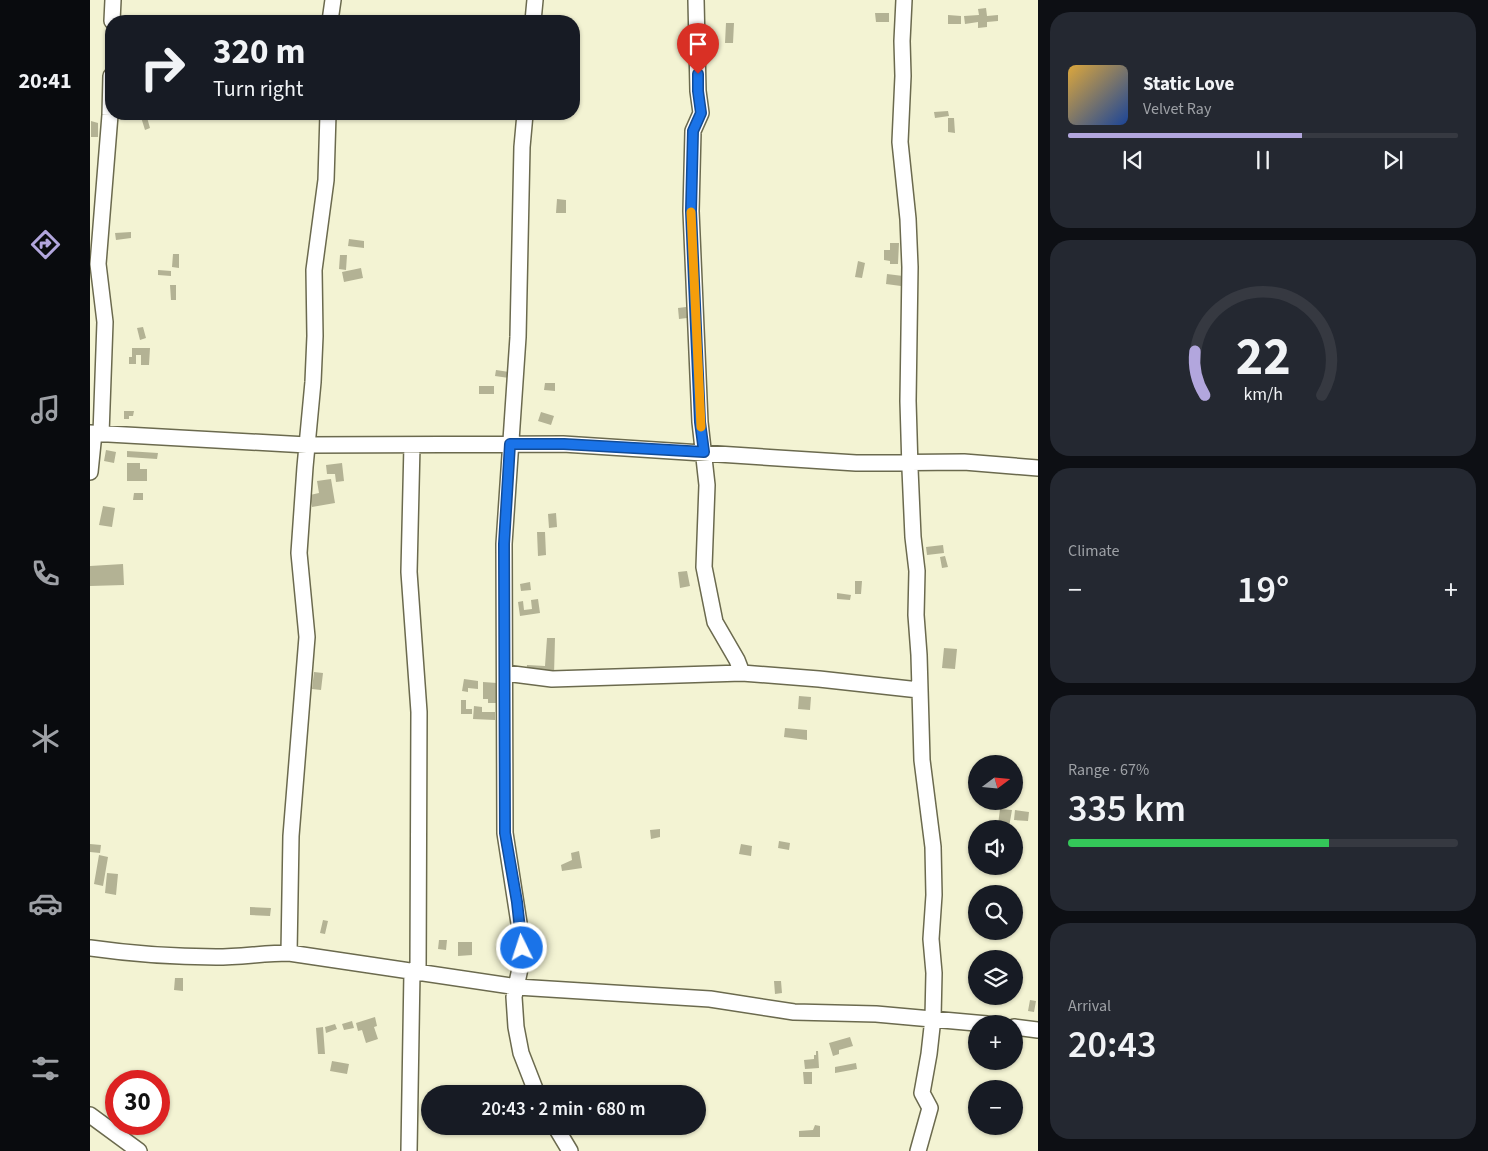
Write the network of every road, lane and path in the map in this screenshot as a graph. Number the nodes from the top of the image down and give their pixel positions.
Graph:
1 (113, 0) edge
2 (333, 0) edge
3 (535, 0) edge
4 (696, 0) edge
5 (904, 0) edge
6 (112, 15) edge
7 (331, 15) edge
8 (534, 15) edge
9 (110, 120) edge
10 (328, 120) edge
11 (524, 120) edge
12 (95, 433) edge
13 (510, 444) junction
14 (307, 445) junction
15 (412, 445) junction
16 (704, 452) junction
17 (910, 462) junction
18 (1038, 468) edge
19 (90, 472) edge
20 (505, 673) junction
21 (742, 673) junction
22 (919, 690) junction
23 (90, 948) edge
24 (289, 953) junction
25 (415, 972) junction
26 (517, 987) junction
27 (932, 1018) junction
28 (968, 1022) edge
29 (1023, 1028) edge
30 (1038, 1030) edge
31 (533, 1085) edge
32 (90, 1116) edge
33 (560, 1135) edge
34 (139, 1151) edge
35 (409, 1151) edge
36 (570, 1151) edge
37 (918, 1151) edge

1 - 6 street
2 - 7 street
3 - 8 street
4 - 16 street
5 - 17 street
9 - 12 street
10 - 14 street
11 - 13 street
12 - 14 street
12 - 19 street
13 - 15 street
13 - 16 street
13 - 20 street
14 - 15 street
14 - 24 street
15 - 25 street
16 - 17 street
16 - 21 street
17 - 18 street
17 - 22 street
20 - 21 street
20 - 26 street
21 - 22 street
22 - 27 street
23 - 24 street
24 - 25 street
25 - 26 street
25 - 35 street
26 - 27 street
26 - 31 street
27 - 28 street
27 - 37 street
29 - 30 street
32 - 34 street
33 - 36 street

